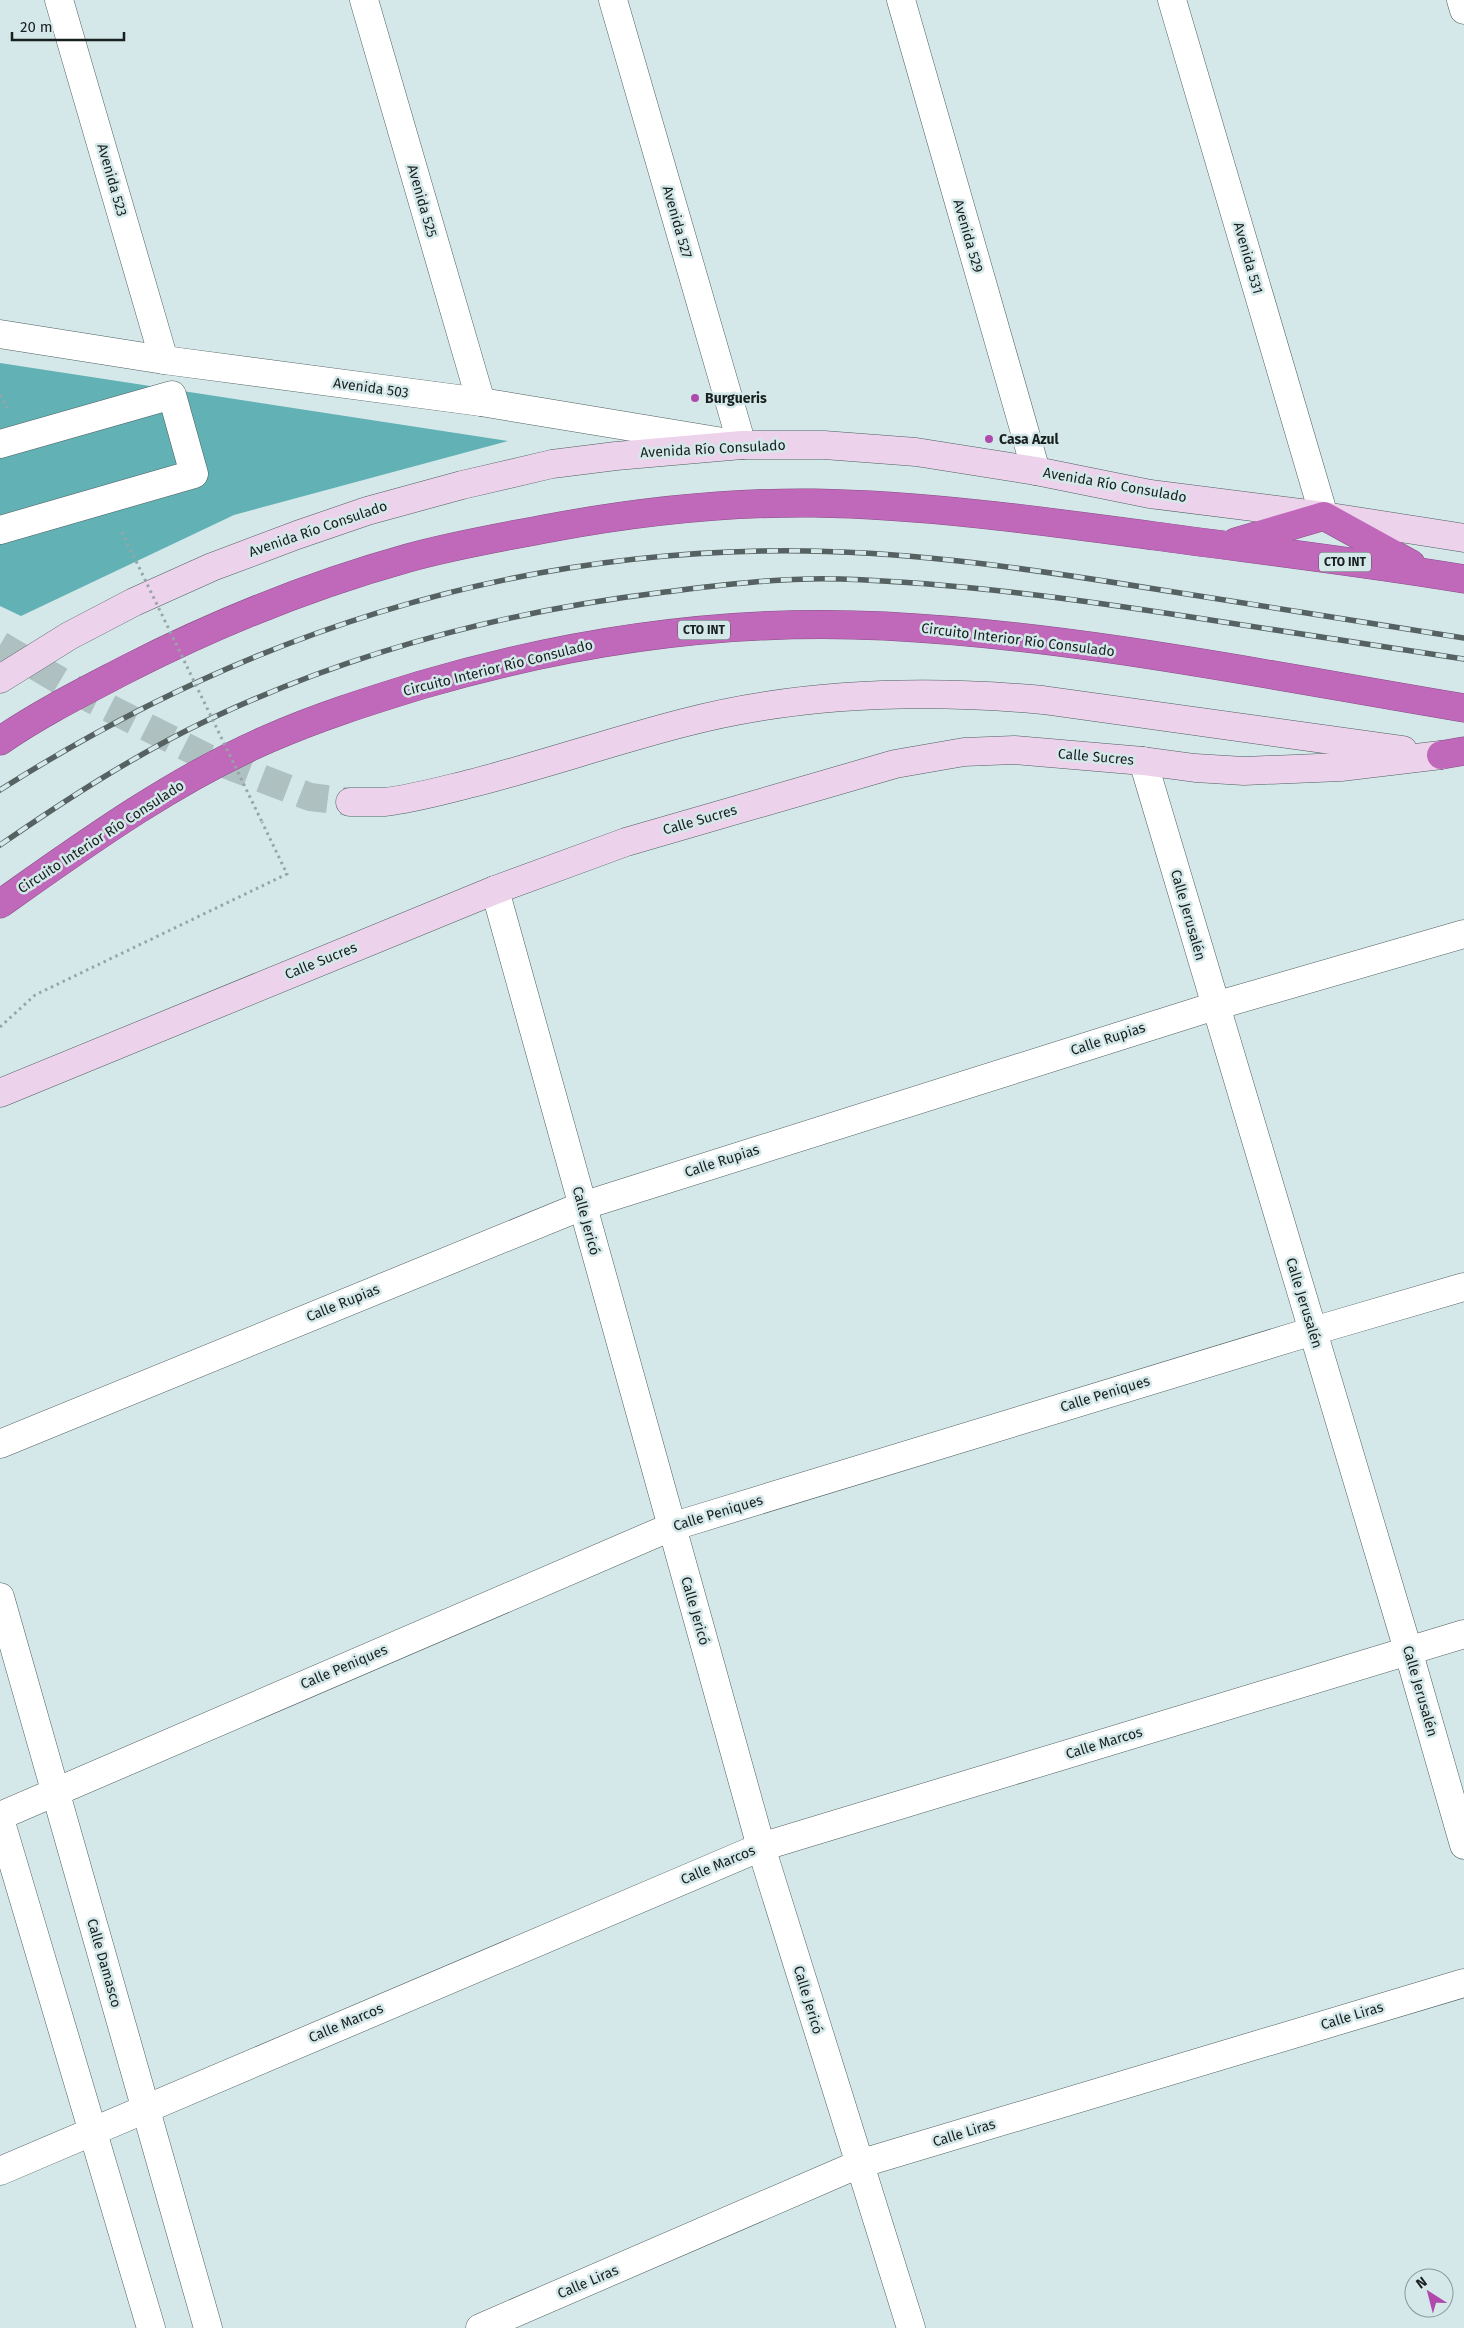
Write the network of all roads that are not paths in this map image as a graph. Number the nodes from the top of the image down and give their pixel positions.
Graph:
1 (59, 0) edge
2 (364, 0) edge
3 (613, 0) edge
4 (900, 0) edge
5 (1172, 0) edge
6 (1461, 0) edge
7 (1464, 10) edge
8 (0, 334) edge
9 (164, 360) junction
10 (481, 402) junction
11 (0, 444) edge
12 (742, 445) junction
13 (1036, 471) junction
14 (1324, 516) junction
15 (0, 530) edge
16 (1464, 538) edge
17 (1226, 546) junction
18 (1425, 572) junction
19 (1464, 579) edge
20 (0, 679) edge
21 (1464, 708) edge
22 (0, 742) edge
23 (1456, 755) edge
24 (1143, 761) junction
25 (350, 802) tunnel mouth
26 (495, 890) junction
27 (0, 904) edge
28 (1464, 934) edge
29 (1215, 1006) junction
30 (0, 1092) edge
31 (582, 1206) junction
32 (1464, 1287) edge
33 (1313, 1331) junction
34 (0, 1444) edge
35 (671, 1527) junction
36 (0, 1598) edge
37 (1464, 1634) edge
38 (1408, 1650) junction
39 (54, 1791) junction
40 (0, 1817) edge
41 (1464, 1845) edge
42 (761, 1847) junction
43 (1464, 1983) edge
44 (146, 2108) junction
45 (93, 2131) junction
46 (859, 2164) junction
47 (0, 2171) edge
48 (151, 2328) edge
49 (208, 2328) edge
50 (480, 2328) edge
51 (911, 2328) edge

1 - 9 street, Avenida 523
2 - 10 street, Avenida 525
3 - 12 street, Avenida 527
4 - 13 street, Avenida 529
5 - 14 street, Avenida 531
6 - 7 street
8 - 9 street, Avenida 503
9 - 10 street, Avenida 503
10 - 12 street, Avenida 503
11 - 15 street
12 - 13 main road, Avenida Río Consulado
12 - 20 main road, Avenida Río Consulado
13 - 14 main road, Avenida Río Consulado
14 - 16 main road, Avenida Río Consulado
14 - 17 highway
14 - 18 highway
17 - 18 highway, CTO INT
17 - 22 highway, CTO INT
18 - 19 highway, CTO INT
21 - 27 highway, Circuito Interior Río Consulado / CTO INT
23 - 24 main road, Calle Sucres
23 - 25 main road
24 - 26 main road, Calle Sucres
24 - 29 street, Calle Jerusalén
26 - 30 main road, Calle Sucres
26 - 31 street, Calle Jericó
28 - 29 street, Calle Rupias
29 - 31 street, Calle Rupias
29 - 33 street, Calle Jerusalén
31 - 34 street, Calle Rupias
31 - 35 street, Calle Jericó
32 - 33 street, Calle Peniques
33 - 35 street, Calle Peniques
33 - 38 street, Calle Jerusalén
35 - 39 street, Calle Peniques
35 - 42 street, Calle Jericó
36 - 39 street, Calle Damasco
37 - 38 street, Calle Marcos
38 - 41 street, Calle Jerusalén
38 - 42 street, Calle Marcos
39 - 40 street, Calle Peniques
39 - 44 street, Calle Damasco
40 - 45 street
42 - 44 street, Calle Marcos
42 - 46 street, Calle Jericó
43 - 46 street, Calle Liras
44 - 45 street, Calle Marcos
44 - 49 street, Calle Damasco
45 - 47 street, Calle Marcos
45 - 48 street
46 - 50 street, Calle Liras
46 - 51 street, Calle Jericó

